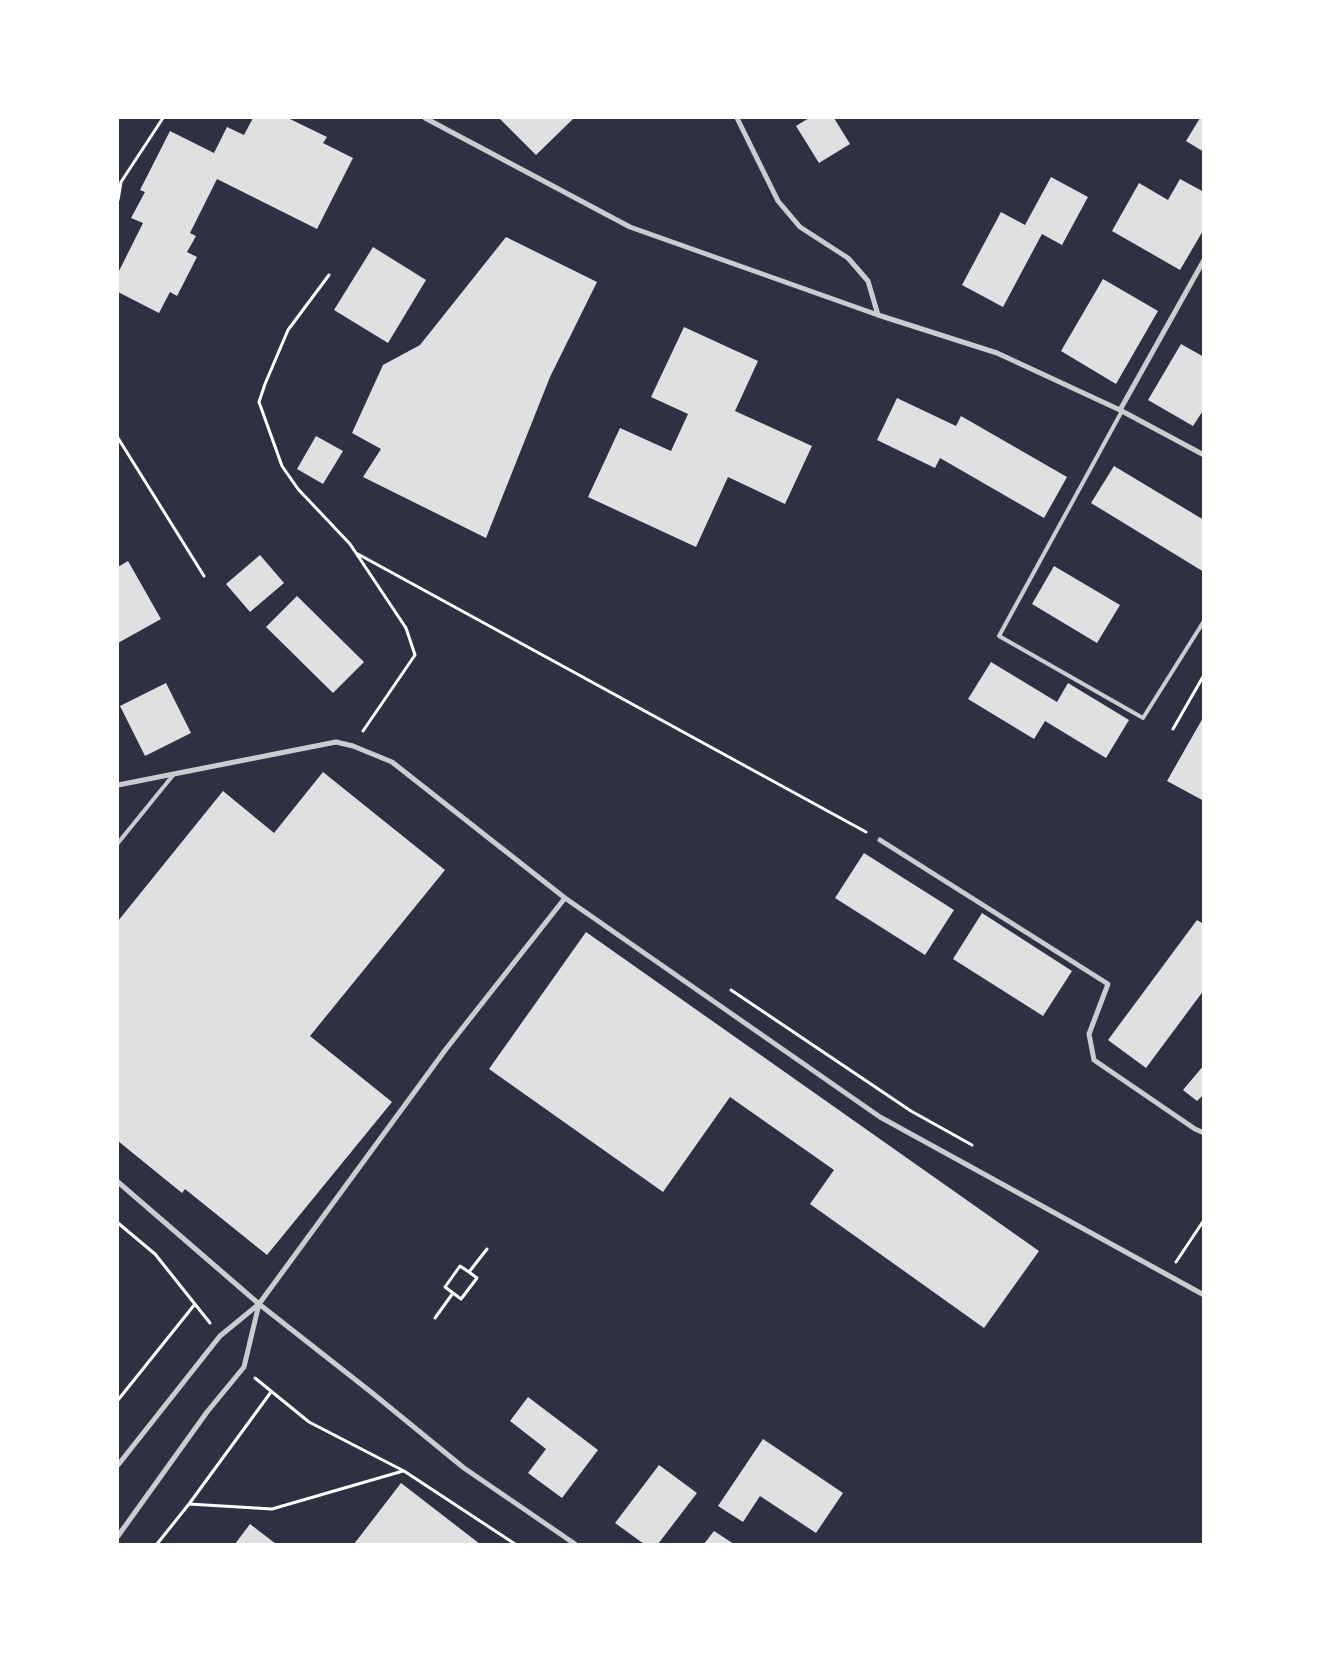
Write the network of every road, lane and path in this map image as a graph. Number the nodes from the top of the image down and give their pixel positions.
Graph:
1 (163, 118) edge
2 (425, 118) edge
3 (737, 118) edge
4 (118, 200) edge
5 (1204, 260) edge
6 (329, 275) dead end
7 (878, 315) junction
8 (1121, 410) junction
9 (118, 438) edge
10 (1204, 455) edge
11 (356, 553) junction
12 (204, 576) dead end
13 (1204, 621) edge
14 (1204, 675) edge
15 (1173, 729) dead end
16 (353, 746) junction
17 (174, 774) junction
18 (118, 785) edge
19 (880, 840) joint
20 (118, 843) edge
21 (564, 898) junction
22 (730, 988) dead end
23 (1204, 1133) edge
24 (980, 1149) dead end
25 (118, 1182) edge
26 (1204, 1220) edge
27 (118, 1223) edge
28 (487, 1249) dead end
29 (1177, 1260) junction
30 (1186, 1265) dead end
31 (469, 1272) junction
32 (1168, 1275) junction
33 (453, 1293) junction
34 (1204, 1295) edge
35 (259, 1304) junction
36 (435, 1318) dead end
37 (118, 1400) edge
38 (118, 1466) edge
39 (404, 1471) junction
40 (189, 1504) junction
41 (118, 1536) edge
42 (157, 1544) edge
43 (515, 1544) edge
44 (575, 1544) edge

1 - 4 path
2 - 7 street
3 - 7 street
5 - 8 street
6 - 11 path
7 - 8 street
8 - 10 street
8 - 13 lane
9 - 12 path
11 - 16 path
11 - 19 path
14 - 15 path
16 - 17 street
16 - 21 street
17 - 18 street
17 - 20 lane
19 - 23 street
21 - 32 street
21 - 35 street
22 - 24 path
25 - 35 street
26 - 29 path
27 - 37 path
28 - 31 path
29 - 30 path
29 - 32 path
31 - 33 path
31 - 33 path
32 - 34 street
33 - 36 path
35 - 38 street
35 - 41 street
35 - 44 street
39 - 40 path
39 - 40 path
39 - 43 path
40 - 42 path

